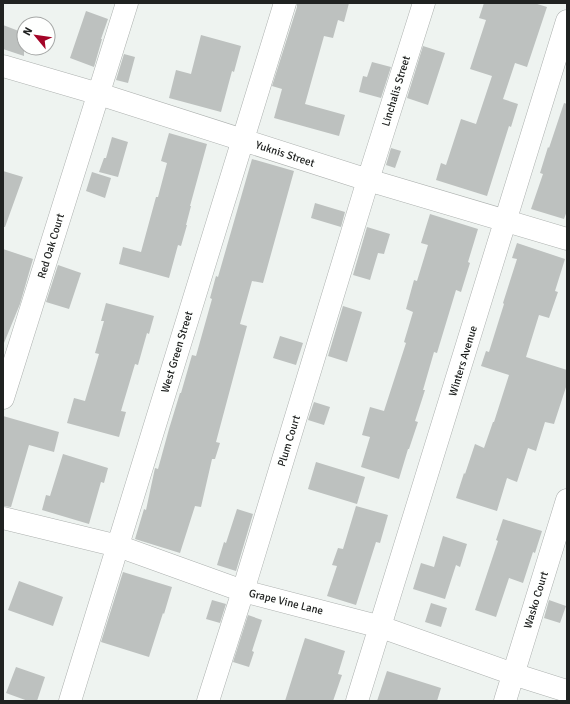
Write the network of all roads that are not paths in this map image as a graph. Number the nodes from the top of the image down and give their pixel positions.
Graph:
1 (126, 3) edge
2 (285, 3) edge
3 (424, 3) edge
4 (567, 21) edge
5 (3, 66) edge
6 (99, 94) junction
7 (243, 140) junction
8 (368, 180) junction
9 (506, 221) junction
10 (567, 239) edge
11 (3, 398) edge
12 (567, 500) edge
13 (3, 518) edge
14 (118, 546) junction
15 (243, 592) junction
16 (381, 627) junction
17 (513, 674) junction
18 (567, 691) edge
19 (70, 701) edge
20 (208, 701) edge
21 (357, 701) edge
22 (505, 701) edge

1 - 6 street, Red Oak Court
2 - 7 street, West Green Street
3 - 8 street, Linchalis Street
4 - 9 street, Winters Avenue
5 - 6 street, Yuknis Street
6 - 7 street, Yuknis Street
6 - 11 street, Red Oak Court
7 - 8 street, Yuknis Street
7 - 14 street, West Green Street
8 - 9 street, Yuknis Street
8 - 15 street, Plum Court
9 - 10 street, Yuknis Street
9 - 16 street, Winters Avenue
12 - 17 street, Wasko Court
13 - 14 street, Grape Vine Lane
14 - 15 street, Grape Vine Lane
14 - 19 street, West Green Street
15 - 16 street, Grape Vine Lane
15 - 20 street, Plum Court
16 - 17 street, Grape Vine Lane
16 - 21 street, Winters Avenue
17 - 18 street, Grape Vine Lane
17 - 22 street, Wasko Court

